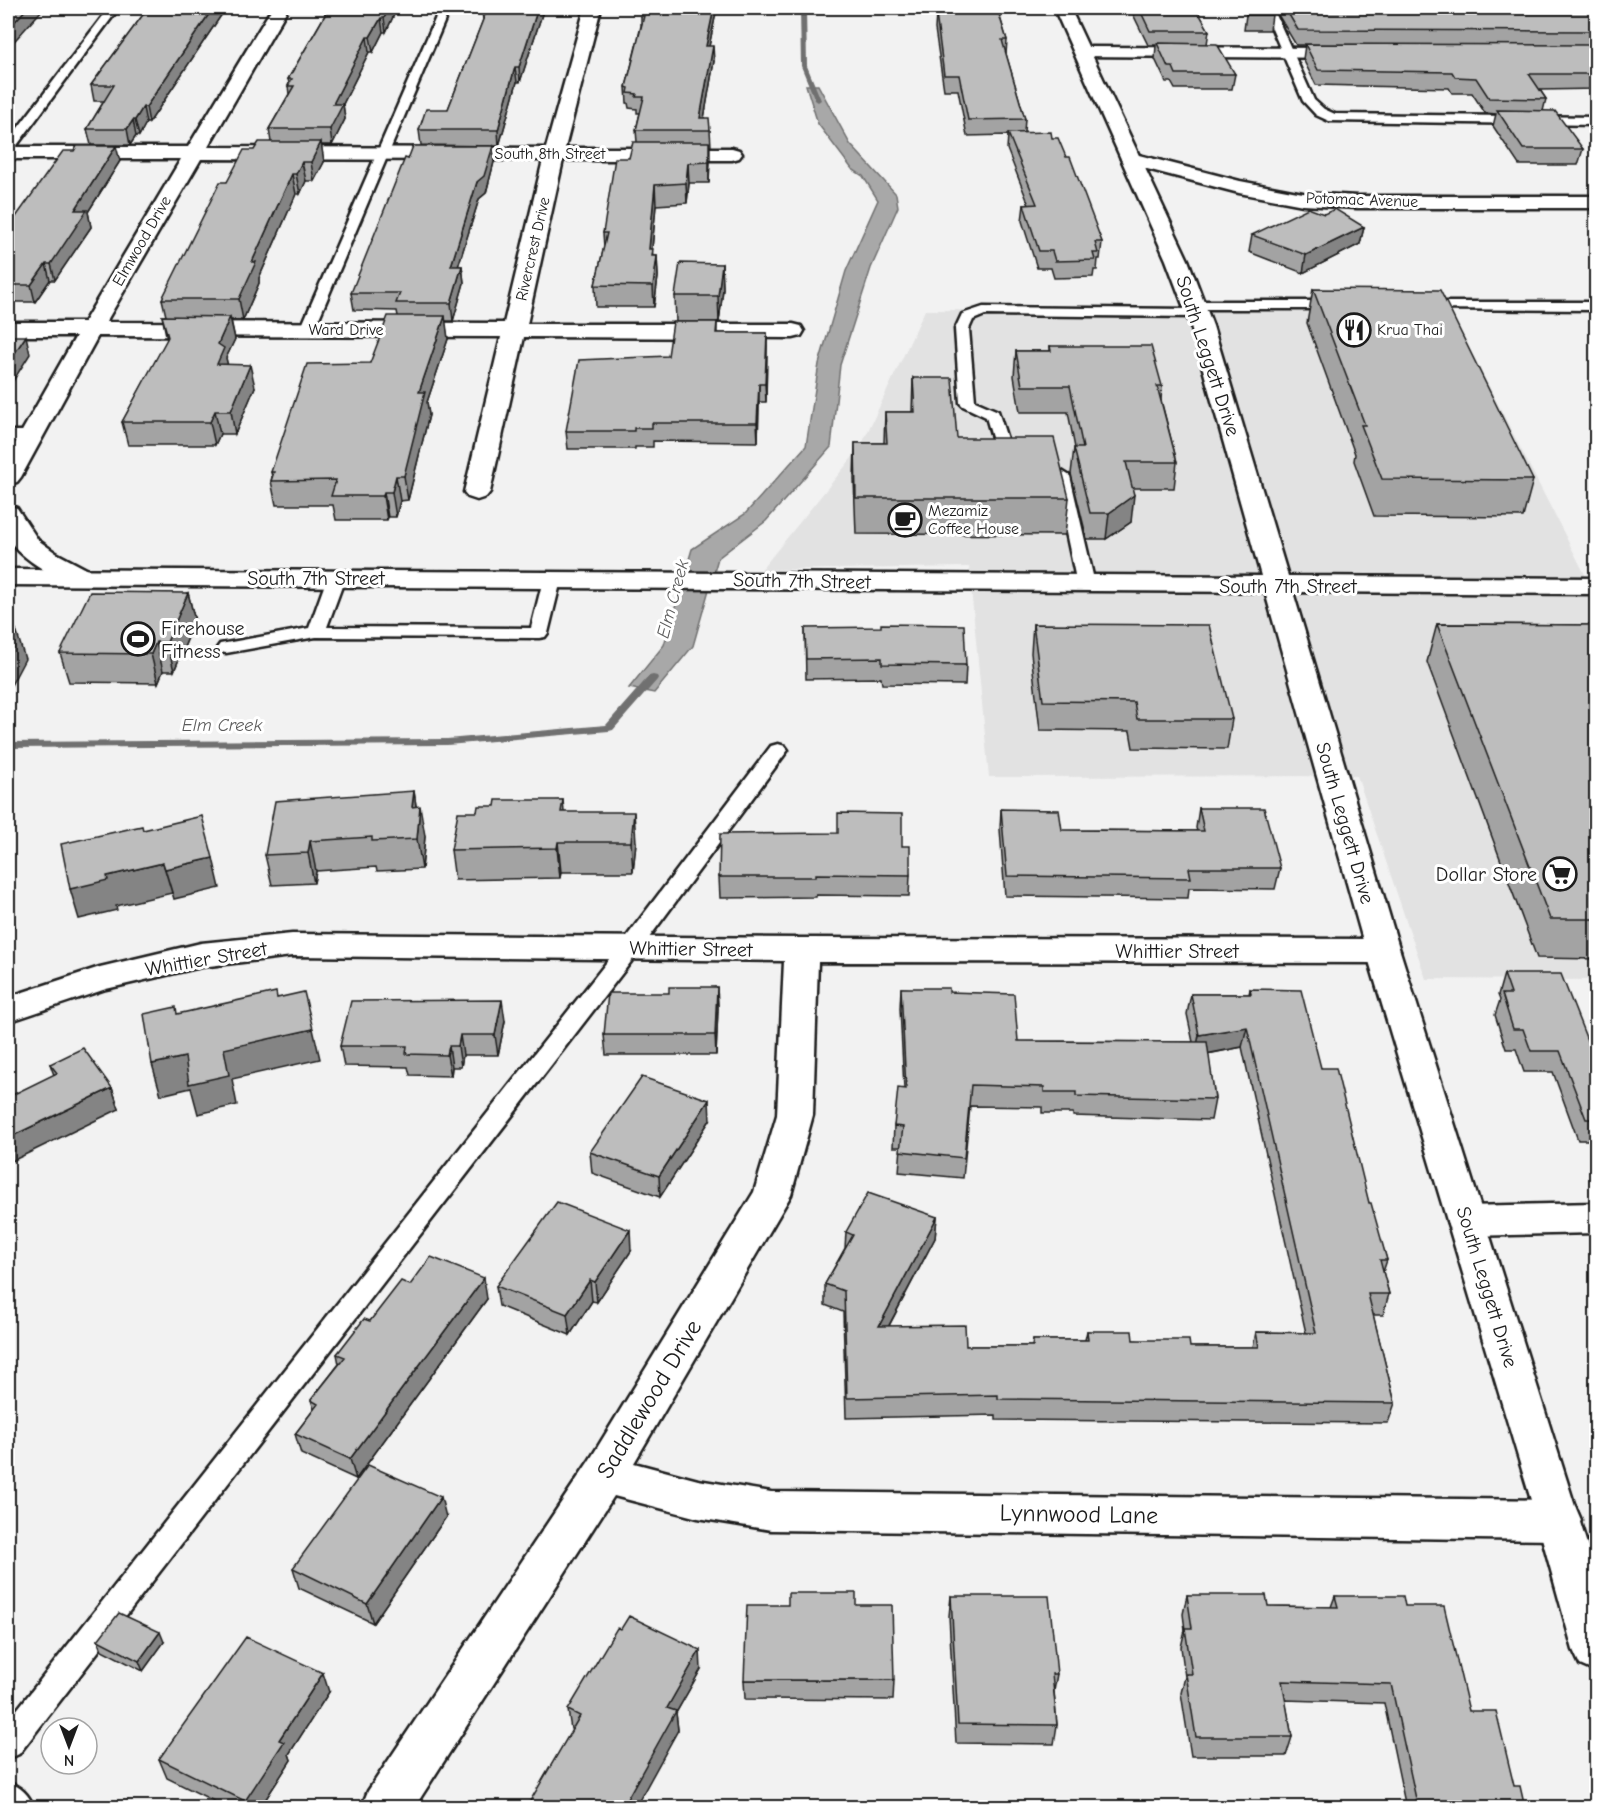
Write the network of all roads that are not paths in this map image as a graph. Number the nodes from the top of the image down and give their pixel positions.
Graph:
1 (114, 8) edge
2 (280, 8) edge
3 (445, 8) edge
4 (593, 8) edge
5 (1062, 8) edge
6 (1268, 8) edge
7 (1083, 52) junction
8 (1287, 53) junction
9 (1369, 53) edge
10 (1596, 121) edge
11 (8, 151) edge
12 (193, 154) junction
13 (382, 154) junction
14 (554, 154) junction
15 (732, 154) dead end
16 (1131, 159) junction
17 (1596, 202) edge
18 (1351, 305) edge
19 (1409, 306) edge
20 (1596, 306) edge
21 (1196, 309) junction
22 (8, 329) edge
23 (90, 329) junction
24 (307, 330) junction
25 (515, 331) junction
26 (793, 331) dead end
27 (8, 436) edge
28 (31, 436) junction
29 (1036, 454) edge
30 (1058, 462) edge
31 (8, 477) edge
32 (477, 492) dead end
33 (8, 514) edge
34 (8, 577) edge
35 (80, 577) junction
36 (336, 578) junction
37 (552, 580) junction
38 (1086, 584) junction
39 (1276, 586) junction
40 (1596, 586) edge
41 (316, 632) junction
42 (226, 648) dead end
43 (778, 750) dead end
44 (629, 949) junction
45 (801, 951) junction
46 (1383, 951) junction
47 (8, 1010) edge
48 (1596, 1218) edge
49 (1466, 1221) junction
50 (604, 1474) junction
51 (1559, 1520) junction
52 (1596, 1650) edge
53 (8, 1744) edge
54 (8, 1797) edge
55 (19, 1808) edge
56 (385, 1808) edge

1 - 11 lane
2 - 12 street, Elmwood Drive
3 - 13 lane
4 - 14 street, Rivercrest Drive
5 - 7 street, South Leggett Drive
6 - 8 lane
7 - 8 street
7 - 16 street, South Leggett Drive
8 - 9 street
8 - 10 lane
11 - 12 street, South 8th Street
12 - 13 street, South 8th Street
12 - 23 street, Elmwood Drive
13 - 14 street, South 8th Street
13 - 24 lane
14 - 15 street, South 8th Street
14 - 25 street, Rivercrest Drive
16 - 17 street, Potomac Avenue
16 - 21 street, South Leggett Drive
18 - 21 lane
19 - 20 lane
21 - 29 lane
21 - 39 street, South Leggett Drive
22 - 23 street, Ward Drive
23 - 24 street, Ward Drive
23 - 28 street, Elmwood Drive
24 - 25 street, Ward Drive
25 - 26 street, Ward Drive
25 - 32 street, Rivercrest Drive
27 - 28 lane
28 - 31 street, Elmwood Drive
30 - 38 lane
33 - 35 street
34 - 35 street, South 7th Street
35 - 36 street, South 7th Street
36 - 37 street, South 7th Street
36 - 41 lane
37 - 38 street, South 7th Street
37 - 41 lane
38 - 39 street, South 7th Street
39 - 40 street, South 7th Street
39 - 46 street, South Leggett Drive
41 - 42 lane
43 - 44 lane
44 - 45 street, Whittier Street
44 - 47 street, Whittier Street
44 - 53 lane
45 - 46 street, Whittier Street
45 - 50 street, Saddlewood Drive
46 - 49 street, South Leggett Drive
48 - 49 street
49 - 51 street, South Leggett Drive
50 - 51 street, Lynnwood Lane
50 - 56 street, Saddlewood Drive
51 - 52 street, South Leggett Drive
54 - 55 lane

